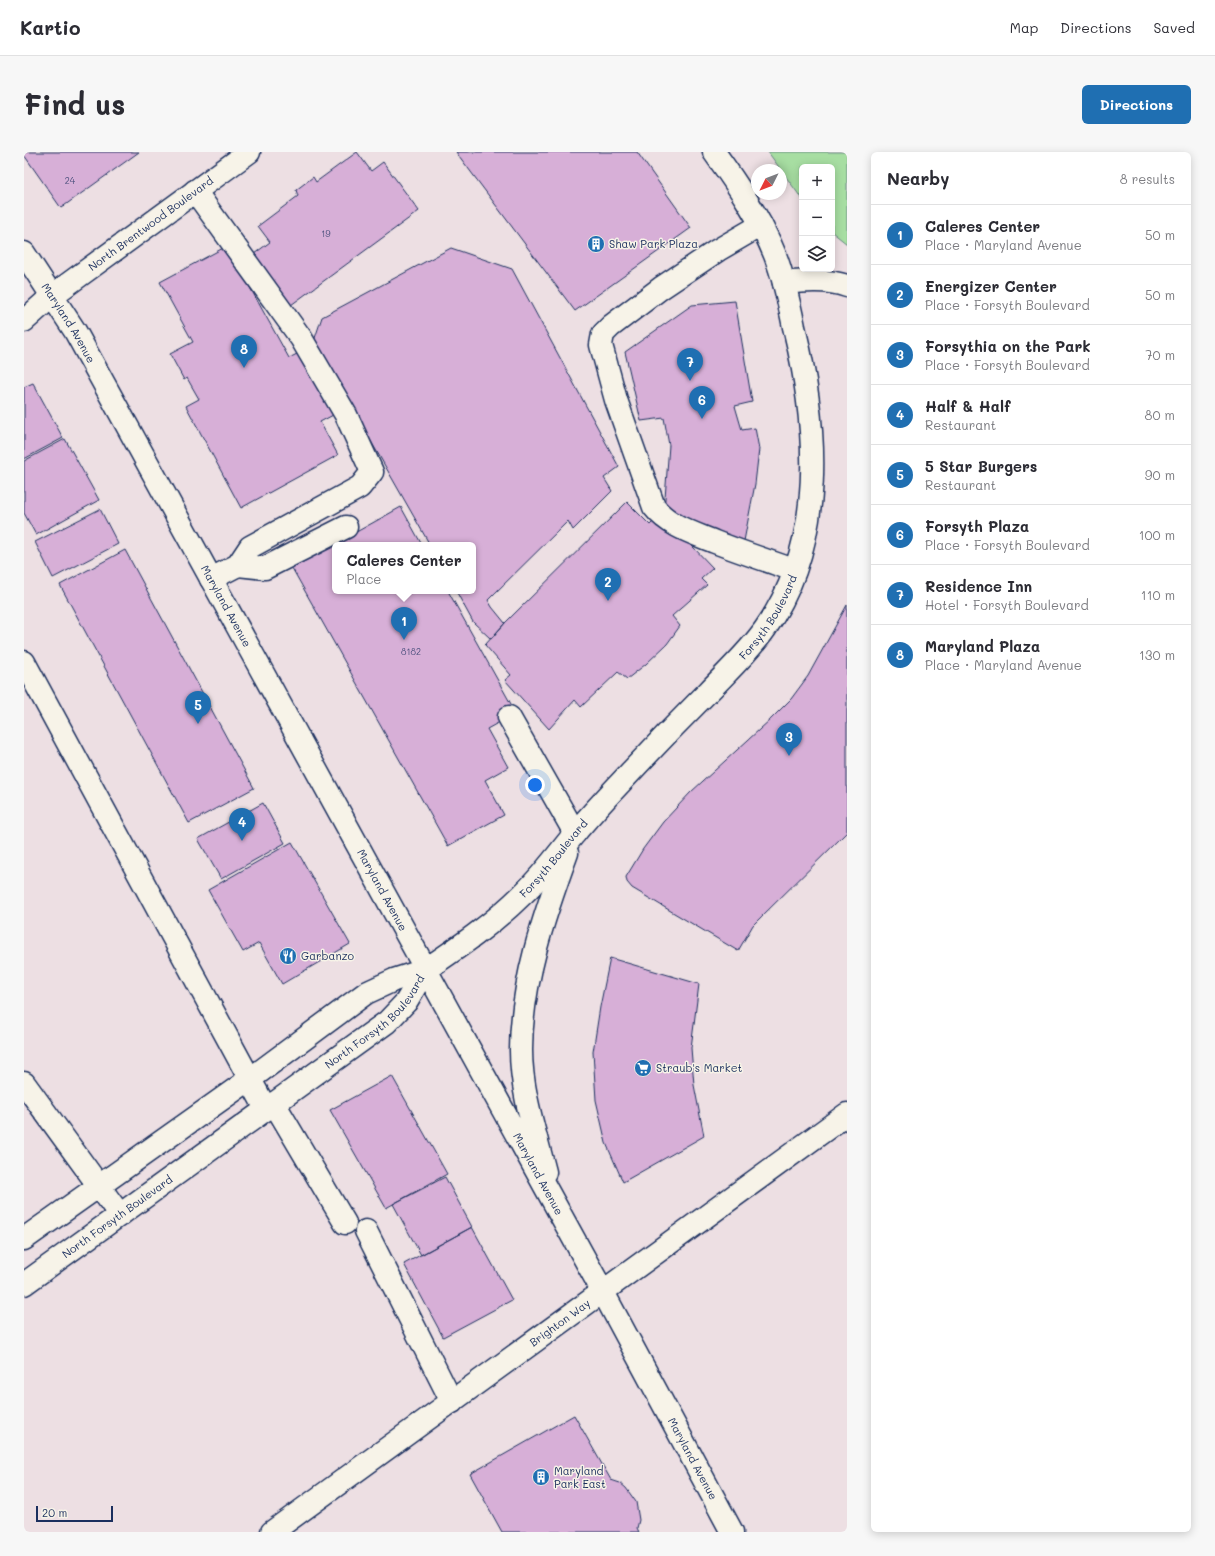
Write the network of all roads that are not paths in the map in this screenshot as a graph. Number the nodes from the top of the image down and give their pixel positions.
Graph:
1 (248, 152) edge
2 (714, 152) edge
3 (195, 191) junction
4 (761, 225) junction
5 (24, 253) edge
6 (784, 283) junction
7 (847, 286) edge
8 (52, 295) junction
9 (24, 305) edge
10 (24, 321) edge
11 (346, 527) dead end
12 (238, 565) junction
13 (794, 570) junction
14 (211, 579) junction
15 (24, 662) edge
16 (508, 717) dead end
17 (575, 834) junction
18 (425, 970) junction
19 (250, 1079) junction
20 (24, 1083) edge
21 (270, 1106) junction
22 (847, 1114) edge
23 (99, 1185) junction
24 (552, 1200) junction
25 (120, 1215) junction
26 (345, 1223) dead end
27 (366, 1231) dead end
28 (24, 1239) edge
29 (24, 1284) edge
30 (603, 1292) junction
31 (452, 1402) junction
32 (272, 1532) edge
33 (732, 1532) edge

1 - 3 main road, North Brentwood Boulevard
2 - 4 main road, Forsyth Boulevard
3 - 8 main road, North Brentwood Boulevard
3 - 12 main road
4 - 6 main road, Forsyth Boulevard
4 - 13 main road
5 - 8 main road, Maryland Avenue
6 - 7 main road
6 - 13 main road, Forsyth Boulevard
8 - 9 main road, North Brentwood Boulevard
8 - 10 main road, North Brentwood Boulevard
8 - 14 main road, Maryland Avenue
11 - 12 main road
12 - 14 main road
13 - 17 main road, Forsyth Boulevard
14 - 18 main road, Maryland Avenue
15 - 19 main road
16 - 17 main road
17 - 18 main road, Forsyth Boulevard
17 - 24 main road
18 - 19 main road, North Forsyth Boulevard
18 - 21 main road, North Forsyth Boulevard
18 - 24 main road, Maryland Avenue
19 - 21 main road
19 - 23 main road, North Forsyth Boulevard
20 - 23 main road
21 - 25 main road, North Forsyth Boulevard
21 - 26 main road
22 - 30 main road, Brighton Way
23 - 25 main road
23 - 28 main road, North Forsyth Boulevard
24 - 30 main road, Maryland Avenue
25 - 29 main road, North Forsyth Boulevard
27 - 31 main road
30 - 31 main road, Brighton Way
30 - 33 main road, Maryland Avenue
31 - 32 main road, Brighton Way

